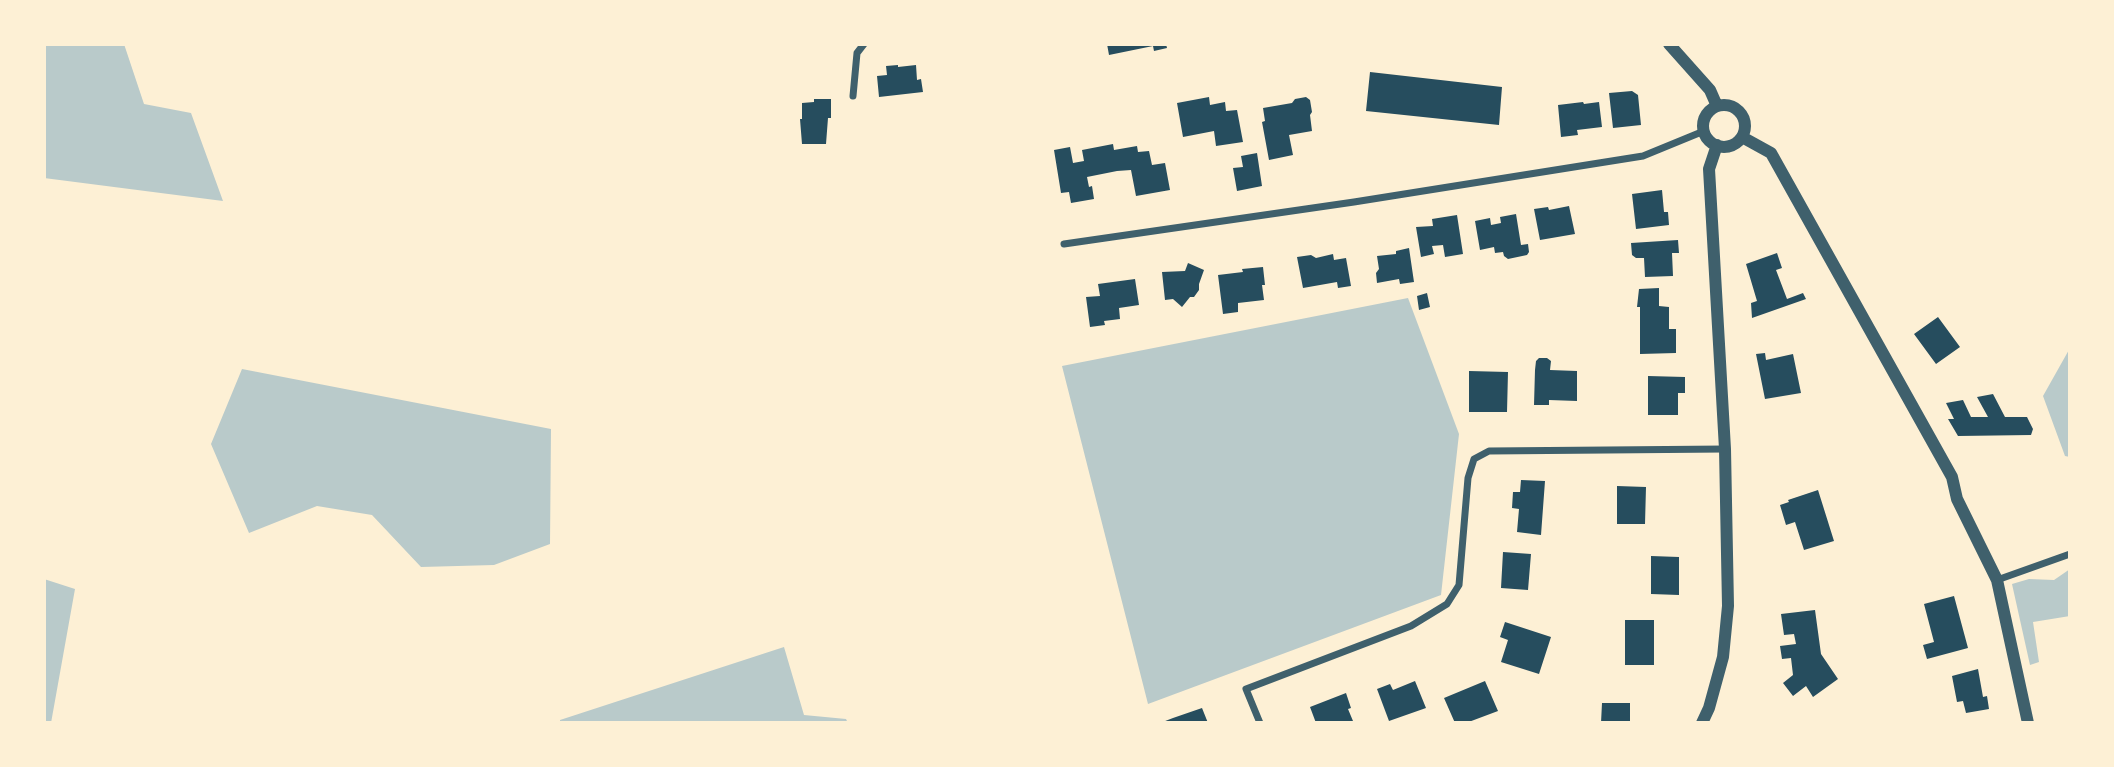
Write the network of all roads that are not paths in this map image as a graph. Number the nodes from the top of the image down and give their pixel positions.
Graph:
1 (864, 44) edge
2 (1669, 44) edge
3 (853, 96) dead end
4 (1717, 106) junction
5 (1704, 131) junction
6 (1742, 137) junction
7 (1717, 145) junction
8 (1064, 244) dead end
9 (1725, 449) junction
10 (2070, 554) edge
11 (1997, 580) junction
12 (1260, 723) edge
13 (1702, 723) edge
14 (2028, 723) edge

1 - 3 street
2 - 4 street
4 - 5 street
4 - 6 street
5 - 7 street
5 - 8 street
6 - 7 street
6 - 11 street
7 - 9 street
9 - 12 street
9 - 13 street
10 - 11 street
11 - 14 street

